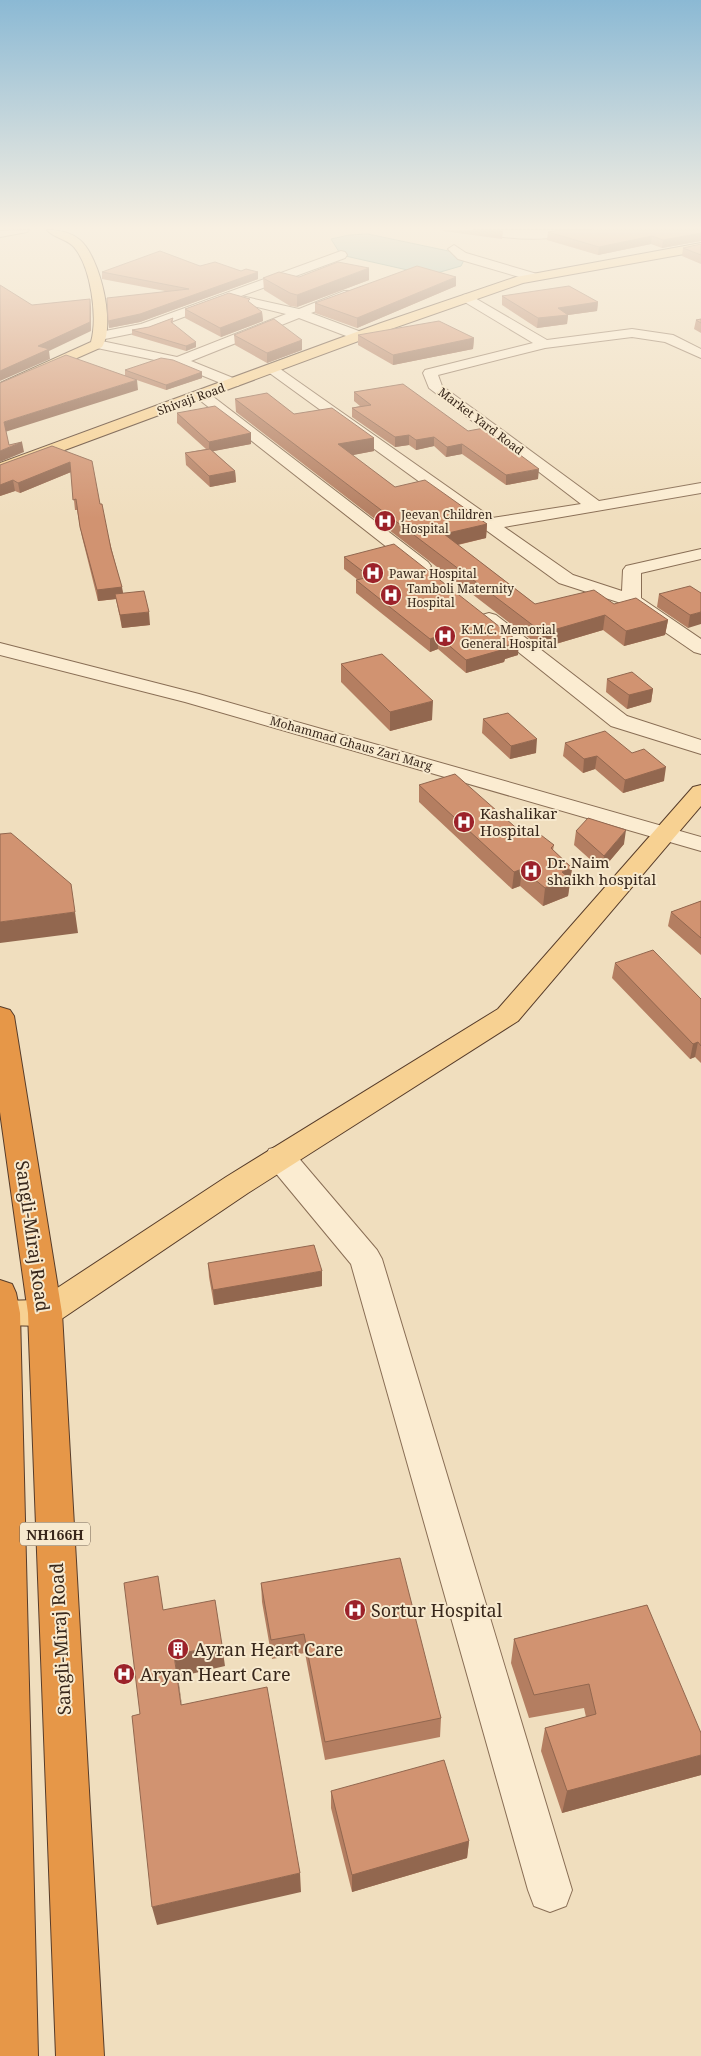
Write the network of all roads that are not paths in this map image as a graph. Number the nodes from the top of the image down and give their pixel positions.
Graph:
1 (99, 326) edge
2 (147, 326) edge
3 (266, 326) edge
4 (332, 326) edge
5 (388, 326) edge
6 (515, 326) edge
7 (359, 336) junction
8 (98, 340) junction
9 (545, 344) junction
10 (701, 354) edge
11 (178, 362) junction
12 (271, 369) junction
13 (233, 383) junction
14 (0, 388) edge
15 (202, 394) junction
16 (0, 469) edge
17 (701, 488) edge
18 (596, 507) junction
19 (490, 524) junction
20 (701, 554) edge
21 (438, 579) edge
22 (630, 600) junction
23 (478, 610) edge
24 (701, 648) edge
25 (0, 649) edge
26 (701, 747) edge
27 (701, 792) edge
28 (665, 834) junction
29 (701, 844) edge
30 (0, 1016) edge
31 (280, 1158) junction
32 (2, 1303) edge
33 (45, 1313) junction
34 (550, 1890) dead end
35 (14, 2056) edge
36 (80, 2056) edge

1 - 8 main road
2 - 8 street
3 - 11 street
4 - 7 street
5 - 7 main road, Shivaji Road
6 - 9 street
7 - 12 main road, Shivaji Road
8 - 11 street
8 - 14 main road
9 - 10 street
9 - 18 street, Market Yard Road
11 - 13 street
12 - 13 main road, Shivaji Road
12 - 19 street
13 - 15 main road, Shivaji Road
15 - 16 main road, Shivaji Road
15 - 21 street
17 - 18 street
18 - 19 street
19 - 22 street
20 - 22 street
22 - 24 street
23 - 26 street
25 - 28 street, Mohammad Ghaus Zari Marg
27 - 28 main road
28 - 29 street, Mohammad Ghaus Zari Marg
28 - 31 main road
30 - 33 highway, Sangli-Miraj Road / NH166H
31 - 33 main road
31 - 34 street
32 - 33 main road
32 - 35 highway
33 - 36 highway, Sangli-Miraj Road / NH166H

